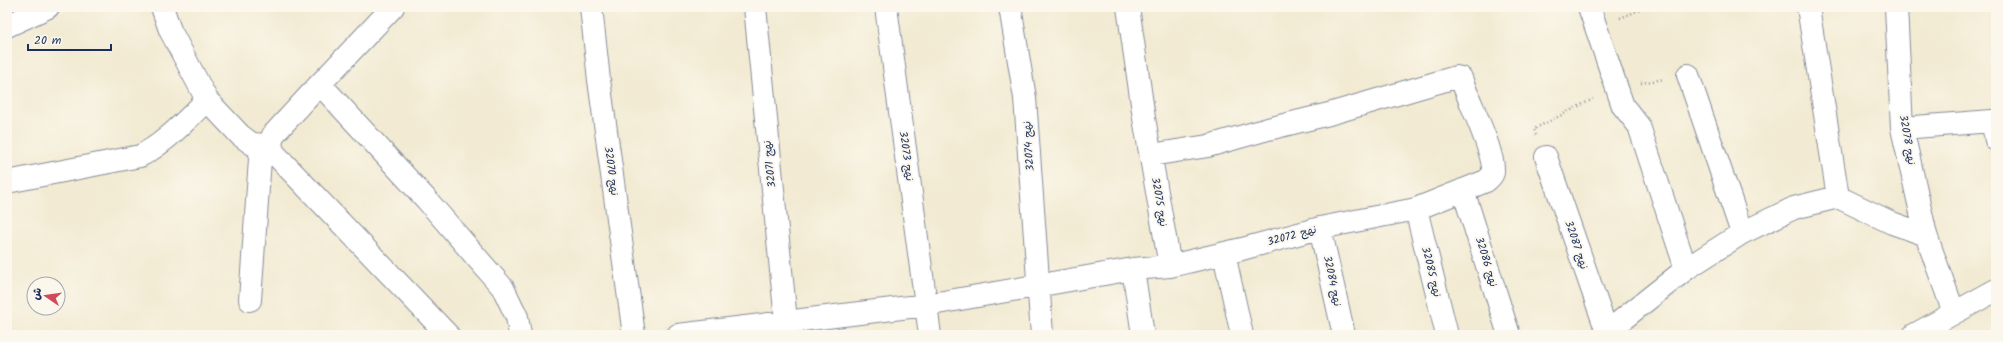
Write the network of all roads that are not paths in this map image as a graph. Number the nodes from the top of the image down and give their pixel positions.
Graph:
1 (48, 7) edge
2 (162, 7) edge
3 (591, 7) edge
4 (755, 7) edge
5 (886, 7) edge
6 (1010, 7) edge
7 (1128, 7) edge
8 (1589, 7) edge
9 (1808, 7) edge
10 (1896, 7) edge
11 (391, 8) edge
12 (7, 26) edge
13 (1688, 75) road end
14 (320, 84) junction
15 (207, 100) junction
16 (1902, 128) junction
17 (1996, 140) edge
18 (266, 145) junction
19 (1151, 155) junction
20 (1546, 157) road end
21 (7, 182) edge
22 (1463, 190) junction
23 (1838, 198) junction
24 (1416, 209) junction
25 (1320, 228) junction
26 (1742, 233) junction
27 (1926, 235) junction
28 (1224, 254) junction
29 (1170, 266) junction
30 (1134, 269) junction
31 (1686, 269) junction
32 (1039, 286) junction
33 (1996, 290) edge
34 (250, 300) dead end
35 (926, 305) junction
36 (1954, 313) junction
37 (786, 321) junction
38 (814, 326) edge
39 (1605, 333) edge
40 (448, 335) edge
41 (520, 335) edge
42 (634, 335) edge
43 (678, 335) edge
44 (930, 335) edge
45 (1042, 335) edge
46 (1143, 335) edge
47 (1242, 335) edge
48 (1344, 335) edge
49 (1447, 335) edge
50 (1509, 335) edge
51 (1914, 335) edge

1 - 12 street
2 - 15 street
3 - 42 street, نهج 32070
4 - 37 street, نهج 32071
5 - 35 street, نهج 32073
6 - 32 street, نهج 32074
7 - 19 street, نهج 32075
8 - 31 street
9 - 23 street
10 - 16 street, نهج 32078
11 - 14 street
13 - 26 street
14 - 18 street
14 - 41 street
15 - 18 street
15 - 21 street
16 - 17 street
16 - 27 street, نهج 32078
18 - 34 street
18 - 40 street
19 - 22 street, نهج 32072
19 - 29 street, نهج 32075
20 - 39 street, نهج 32087
22 - 24 street, نهج 32072
22 - 50 street, نهج 32086
23 - 26 street
23 - 27 street
24 - 25 street, نهج 32072
24 - 49 street, نهج 32085
25 - 28 street, نهج 32072
25 - 48 street, نهج 32084
26 - 31 street
27 - 36 street, نهج 32078
28 - 29 street, نهج 32072
28 - 47 street
29 - 30 street
30 - 32 street
30 - 46 street
31 - 39 street
32 - 35 street
32 - 45 street, نهج 32074
33 - 36 street
35 - 38 street
35 - 44 street, نهج 32073
36 - 51 street
37 - 38 street
37 - 43 street

